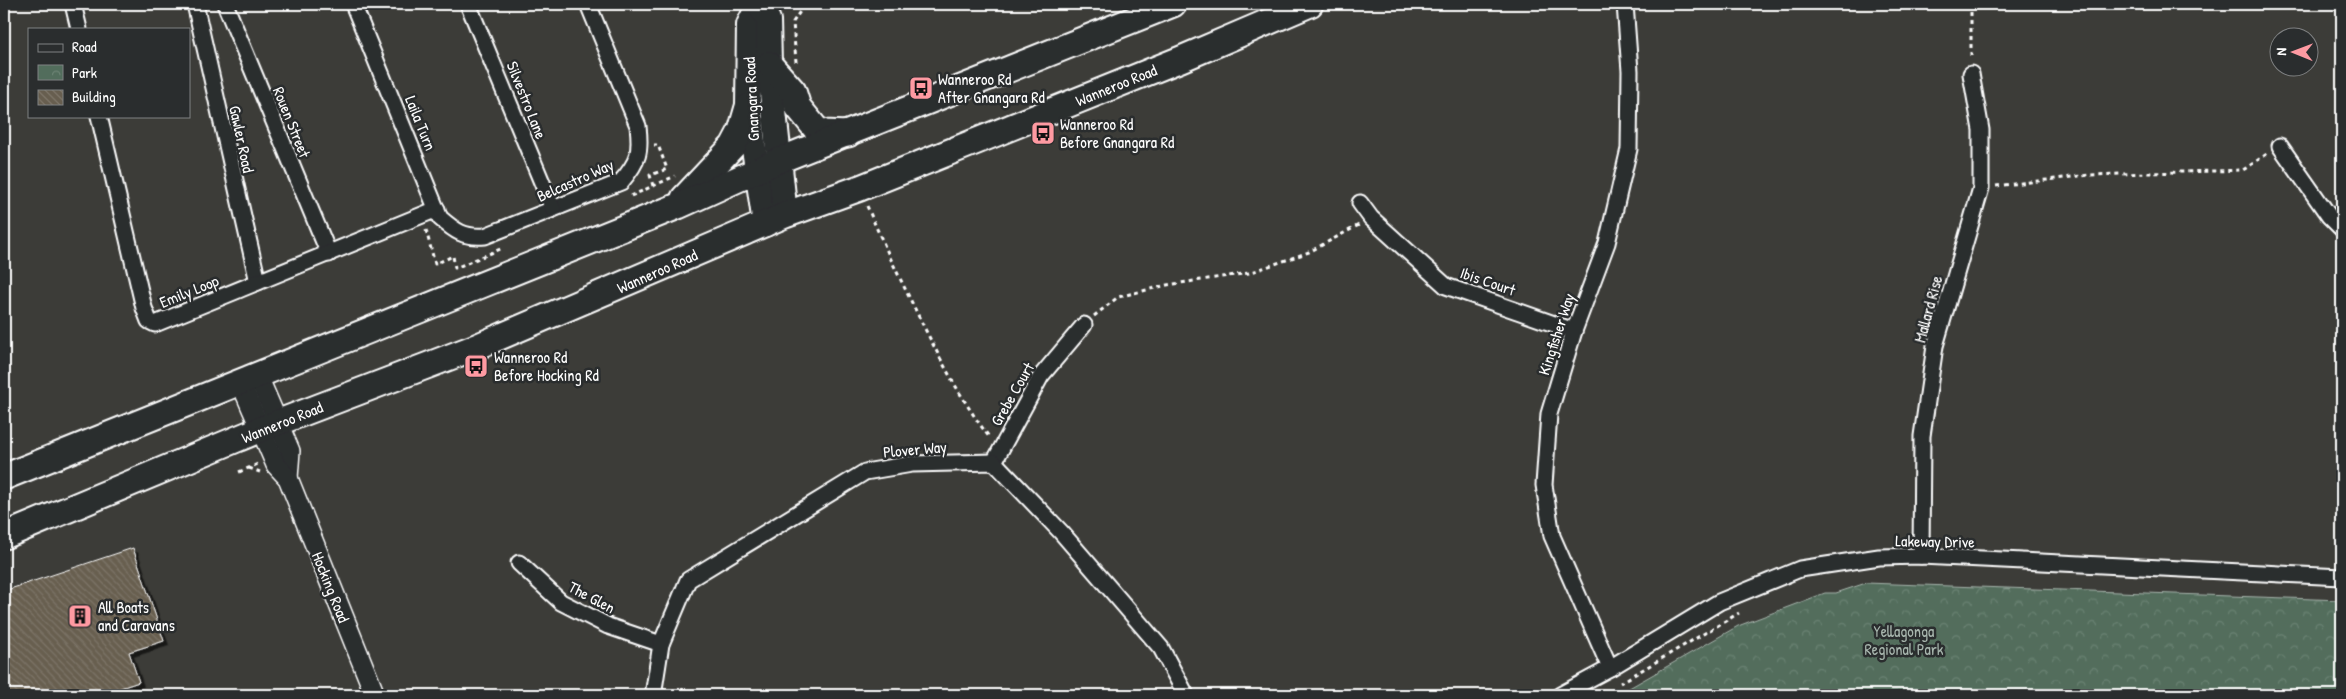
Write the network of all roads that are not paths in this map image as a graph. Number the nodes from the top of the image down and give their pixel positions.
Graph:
1 (73, 4) edge
2 (194, 4) edge
3 (225, 4) edge
4 (353, 4) edge
5 (468, 4) edge
6 (588, 4) edge
7 (759, 4) edge
8 (1173, 4) edge
9 (1310, 4) edge
10 (1625, 4) edge
11 (79, 28) edge
12 (769, 64) junction
13 (1971, 74) road end
14 (748, 107) junction
15 (99, 118) edge
16 (848, 134) junction
17 (2280, 146) road end
18 (780, 160) junction
19 (758, 170) junction
20 (1360, 203) dead end
21 (678, 206) junction
22 (437, 209) junction
23 (553, 209) junction
24 (775, 219) junction
25 (2342, 229) edge
26 (475, 237) joint
27 (328, 254) junction
28 (258, 282) junction
29 (1084, 324) road end
30 (1574, 331) junction
31 (249, 378) junction
32 (270, 426) junction
33 (997, 456) junction
34 (4, 477) edge
35 (4, 536) edge
36 (1921, 556) junction
37 (519, 563) dead end
38 (2342, 576) edge
39 (661, 644) junction
40 (1610, 668) junction
41 (375, 695) edge
42 (657, 695) edge
43 (1186, 695) edge
44 (1560, 695) edge

1 - 11 street
2 - 28 street, Gawler Road
3 - 27 street, Rouen Street
4 - 22 street, Laila Turn
5 - 23 street, Silvestro Lane
6 - 23 street, Belcastro Way
7 - 12 main road, Gnangara Road
7 - 14 main road, Gnangara Road
8 - 16 highway
9 - 24 highway, Wanneroo Road
10 - 30 street, Kingfisher Way
12 - 16 highway
12 - 18 main road, Gnangara Road
13 - 36 street, Mallard Rise
14 - 19 main road, Gnangara Road
14 - 21 highway
15 - 28 street, Emily Loop
16 - 18 highway
17 - 25 street
18 - 19 highway
18 - 24 main road, Gnangara Road
19 - 21 highway
19 - 24 main road, Gnangara Road
20 - 30 street, Ibis Court
21 - 31 highway
22 - 26 street, Laila Turn
22 - 27 street, Emily Loop
23 - 26 street, Belcastro Way
24 - 32 highway, Wanneroo Road
27 - 28 street, Emily Loop
29 - 33 street, Grebe Court
30 - 40 street, Kingfisher Way
31 - 32 street, Hocking Road
31 - 34 highway
32 - 35 highway, Wanneroo Road
32 - 41 street, Hocking Road
33 - 39 street, Plover Way
33 - 43 street
36 - 38 street, Lakeway Drive
36 - 40 street, Lakeway Drive
37 - 39 street, The Glen
39 - 42 street, Plover Way
40 - 44 street, Lakeway Drive

